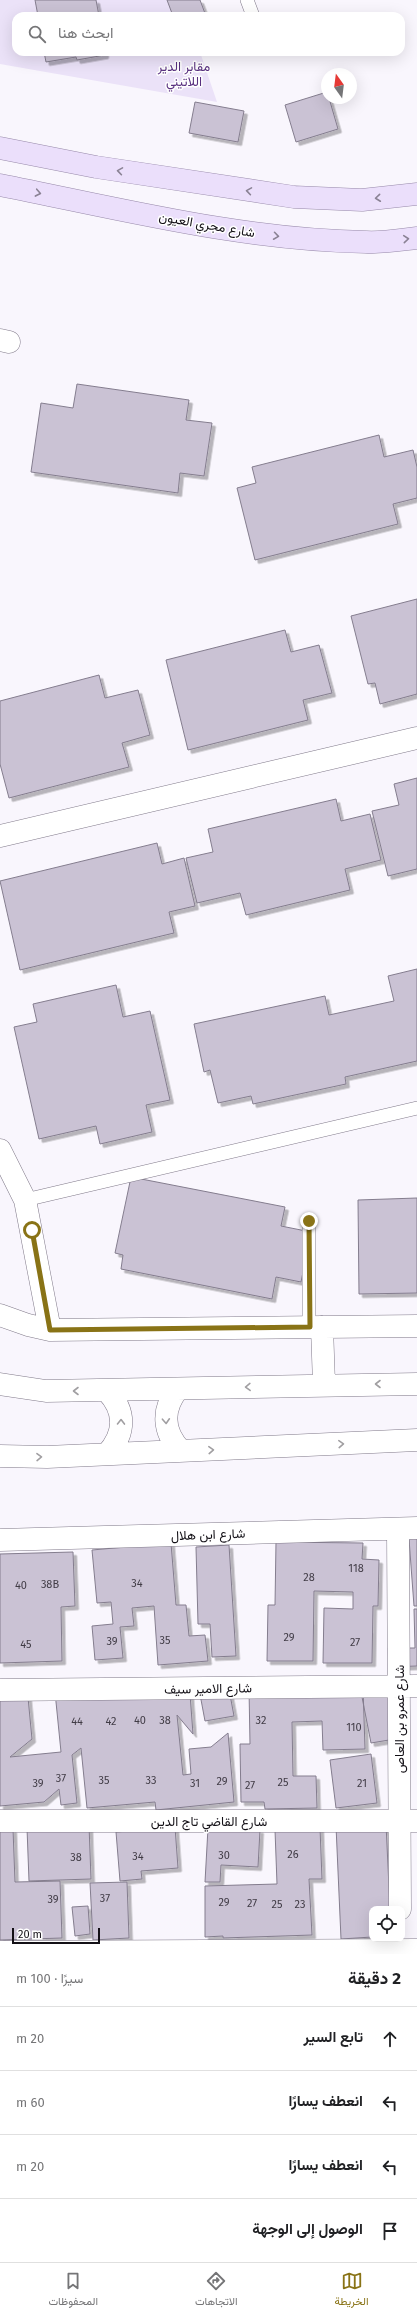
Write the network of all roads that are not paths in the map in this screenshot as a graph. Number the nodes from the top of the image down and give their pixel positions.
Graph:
1 (247, 0) edge
2 (252, 12) edge
3 (0, 148) edge
4 (0, 185) edge
5 (417, 194) edge
6 (417, 238) edge
7 (417, 738) edge
8 (0, 836) edge
9 (417, 1108) edge
10 (0, 1150) edge
11 (25, 1200) junction
12 (309, 1221) dead end
13 (0, 1315) edge
14 (417, 1326) edge
15 (316, 1327) junction
16 (50, 1330) junction
17 (0, 1384) edge
18 (324, 1384) junction
19 (417, 1384) edge
20 (178, 1389) junction
21 (107, 1391) junction
22 (417, 1440) edge
23 (181, 1451) junction
24 (107, 1454) junction
25 (0, 1456) edge
26 (408, 1529) edge
27 (0, 1540) edge
28 (408, 1686) edge
29 (0, 1690) edge
30 (0, 1821) edge
31 (408, 1821) edge
32 (400, 1906) edge
33 (404, 1948) edge
34 (0, 1952) edge

1 - 2 lane
5 -> 3 main road
4 -> 6 main road, شارع مجري العيون
7 - 8 street
9 - 11 lane
10 - 11 street
11 - 16 street
12 - 15 lane
13 - 16 street
14 - 15 street
15 - 16 street
15 - 18 street
21 -> 17 street
19 -> 18 street
18 -> 20 street
20 - 21 street
20 -> 23 street
24 -> 21 street
23 -> 22 street
23 - 24 street
25 -> 24 street
26 - 27 street, شارع ابن هلال
26 - 28 street, شارع عمرو بن العاص
28 - 29 street, شارع الامير سيف
28 - 31 street, شارع عمرو بن العاص
30 - 31 street, شارع القاضي تاج الدين
31 - 32 street, شارع عمرو بن العاص
33 - 34 street

